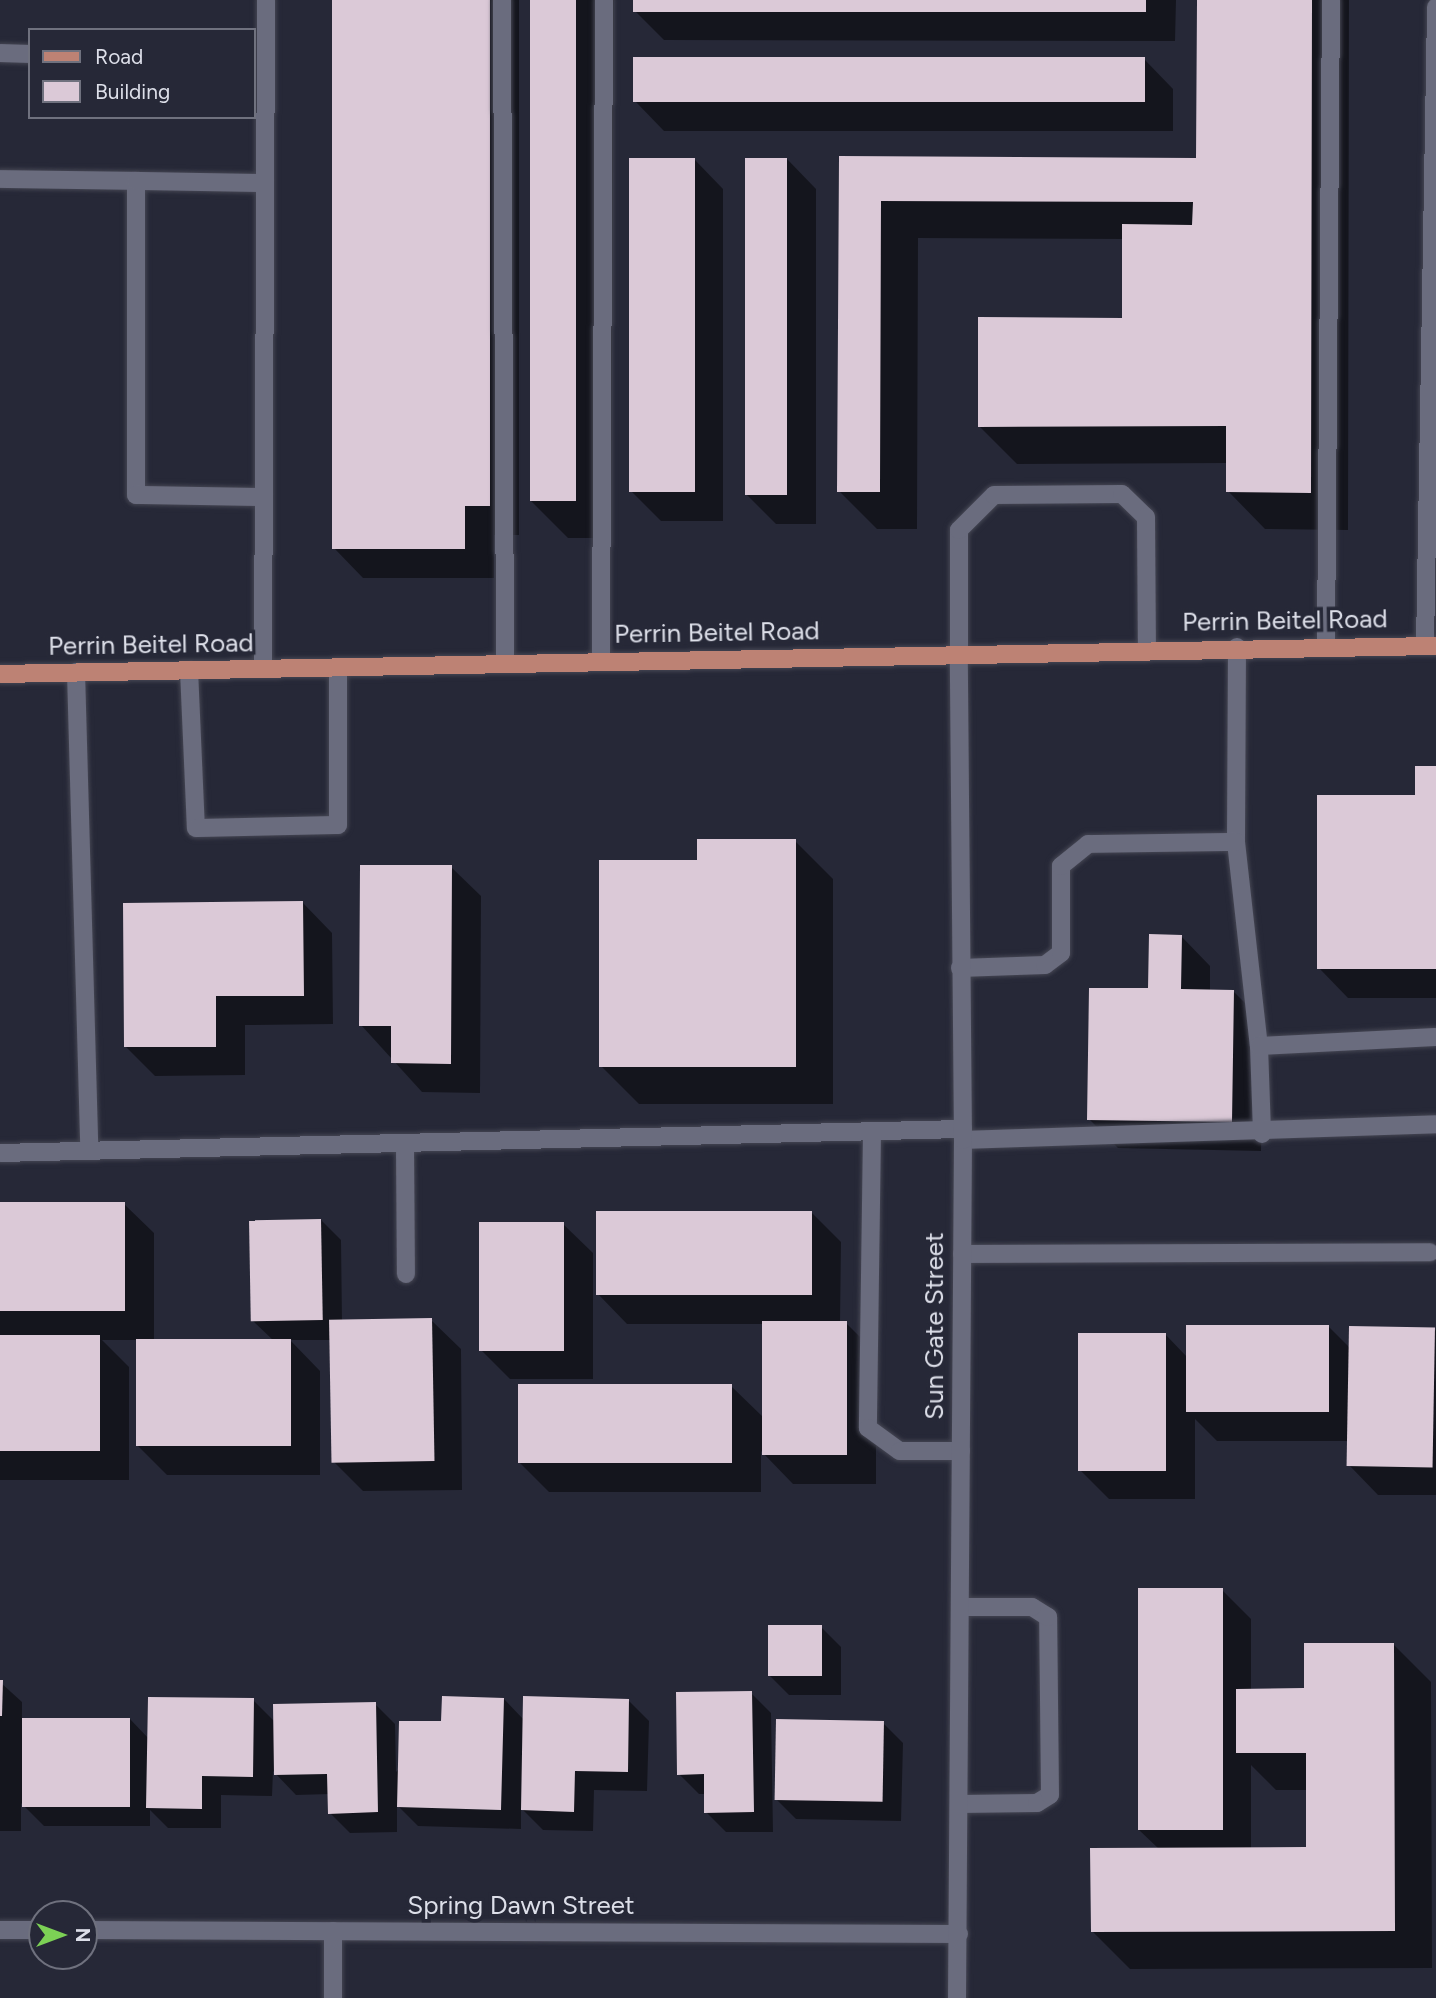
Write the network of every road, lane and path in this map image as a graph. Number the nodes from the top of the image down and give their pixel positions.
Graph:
1 (266, 0) edge
2 (502, 0) edge
3 (604, 0) edge
4 (1331, 0) edge
5 (1436, 8) edge
6 (0, 53) edge
7 (28, 54) edge
8 (260, 56) edge
9 (0, 179) edge
10 (136, 181) junction
11 (265, 183) junction
12 (264, 497) junction
13 (1431, 646) edge
14 (1237, 647) junction
15 (1326, 647) junction
16 (1147, 649) junction
17 (959, 654) junction
18 (601, 661) junction
19 (505, 663) junction
20 (338, 667) junction
21 (263, 668) junction
22 (189, 670) junction
23 (76, 673) junction
24 (0, 674) edge
25 (1236, 842) junction
26 (960, 968) junction
27 (1436, 1037) edge
28 (1259, 1046) junction
29 (1436, 1124) edge
30 (872, 1132) junction
31 (1262, 1134) junction
32 (962, 1135) junction
33 (405, 1144) junction
34 (89, 1150) junction
35 (0, 1153) edge
36 (1430, 1252) dead end
37 (962, 1254) junction
38 (406, 1274) dead end
39 (961, 1451) junction
40 (960, 1607) junction
41 (960, 1804) junction
42 (0, 1930) edge
43 (28, 1930) edge
44 (98, 1930) edge
45 (333, 1931) junction
46 (959, 1934) junction
47 (333, 1998) edge
48 (957, 1998) edge

1 - 8 street
2 - 19 street
3 - 18 street
4 - 15 street
5 - 13 street
6 - 7 street
8 - 11 street
9 - 10 street
10 - 11 street
10 - 12 street
11 - 12 street
12 - 21 street
13 - 15 main road, Perrin Beitel Road
14 - 15 main road, Perrin Beitel Road
14 - 16 main road, Perrin Beitel Road
14 - 25 street
16 - 17 main road, Perrin Beitel Road
16 - 17 street, Sun Gate Street
17 - 18 main road, Perrin Beitel Road
17 - 26 street, Sun Gate Street
18 - 19 main road, Perrin Beitel Road
19 - 20 main road, Perrin Beitel Road
20 - 21 main road, Perrin Beitel Road
20 - 22 street
21 - 22 main road, Perrin Beitel Road
22 - 23 main road, Perrin Beitel Road
23 - 24 main road, Perrin Beitel Road
23 - 34 street
25 - 26 street
25 - 28 street
26 - 32 street, Sun Gate Street
27 - 28 street
28 - 31 street
29 - 31 street
30 - 32 street
30 - 33 street
30 - 39 street
31 - 32 street
32 - 37 street, Sun Gate Street
33 - 34 street
33 - 38 street
34 - 35 street
36 - 37 street
37 - 39 street, Sun Gate Street
39 - 40 street, Sun Gate Street
40 - 41 street, Sun Gate Street
40 - 41 street
41 - 46 street, Sun Gate Street
42 - 43 street
44 - 45 street, Spring Dawn Street
45 - 46 street, Spring Dawn Street
45 - 47 street
46 - 48 street, Sun Gate Street

